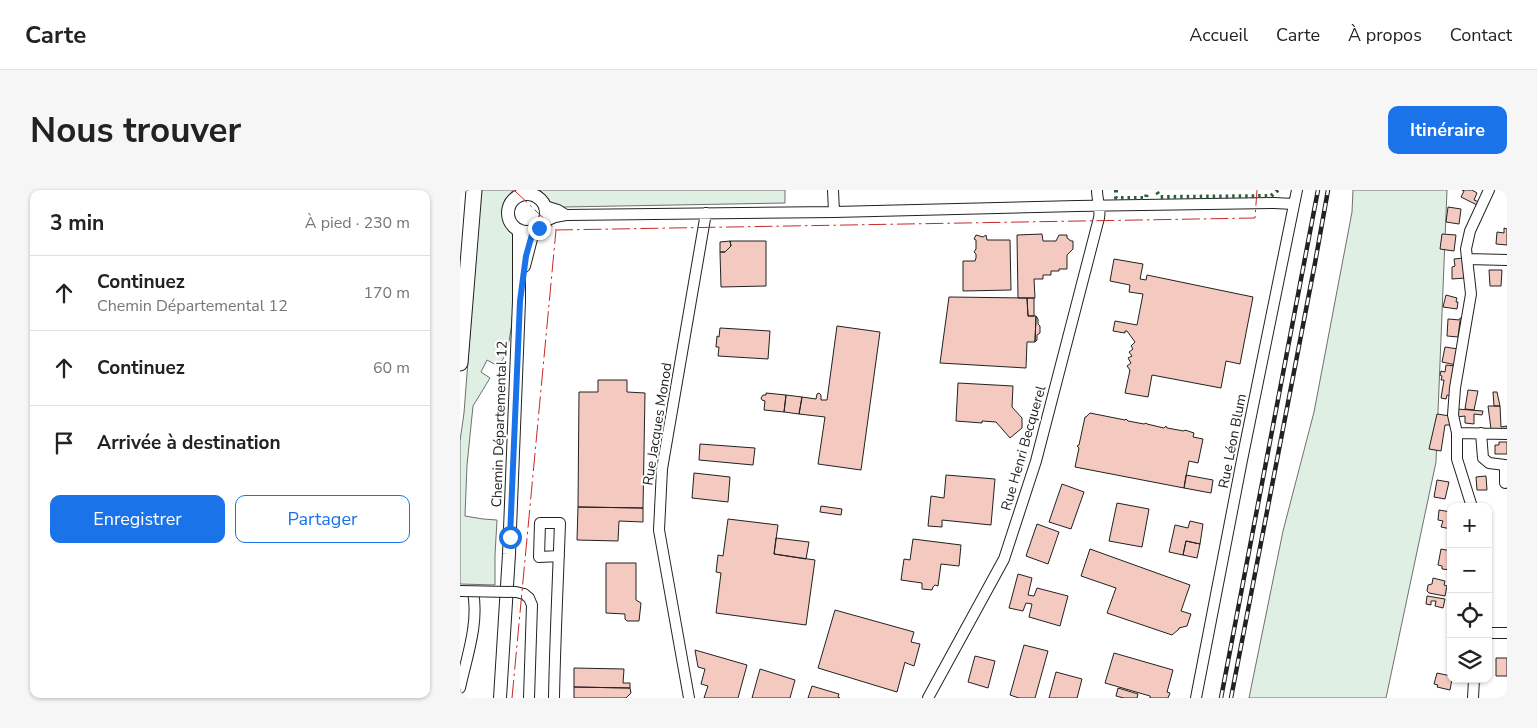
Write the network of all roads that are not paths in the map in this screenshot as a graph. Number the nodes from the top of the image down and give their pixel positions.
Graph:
1 (474, 190) edge
2 (833, 190) edge
3 (1097, 190) edge
4 (1297, 190) edge
5 (1489, 190) edge
6 (533, 192) edge
7 (518, 193) edge
8 (1294, 204) junction
9 (546, 206) junction
10 (1098, 206) junction
11 (834, 212) junction
12 (706, 213) junction
13 (566, 215) junction
14 (544, 222) junction
15 (519, 230) junction
16 (533, 231) junction
17 (1467, 259) junction
18 (1507, 260) edge
19 (520, 301) junction
20 (460, 363) edge
21 (1457, 433) junction
22 (1481, 433) junction
23 (1507, 434) edge
24 (1506, 482) dead end
25 (1471, 503) edge
26 (559, 556) dead end
27 (460, 591) edge
28 (473, 592) junction
29 (1506, 632) edge
30 (1492, 633) edge
31 (1474, 683) edge
32 (460, 688) edge
33 (500, 698) edge
34 (529, 698) edge
35 (554, 698) edge
36 (689, 698) edge
37 (928, 698) edge
38 (1196, 698) edge
39 (1473, 698) edge

1 - 20 highway
2 - 11 street
3 - 10 street, Rue Henri Becquerel
4 - 8 street, Rue Léon Blum
5 - 17 street
6 - 7 main road
6 - 9 main road
7 - 15 main road
8 - 10 street
8 - 38 street, Rue Léon Blum
9 - 13 street
9 - 14 main road
10 - 11 street
10 - 37 street, Rue Henri Becquerel
11 - 12 street
12 - 13 street
12 - 36 street, Rue Jacques Monod
13 - 14 street
14 - 16 main road
15 - 16 main road
15 - 19 main road
16 - 19 main road
17 - 18 street
17 - 21 street
19 - 33 main road, Chemin Départemental 12
21 - 22 street
21 - 25 street
22 - 23 street
22 - 24 street
26 - 35 street
27 - 28 street, bridge
28 - 32 street
28 - 34 street, bridge
29 - 30 street
31 - 39 street

